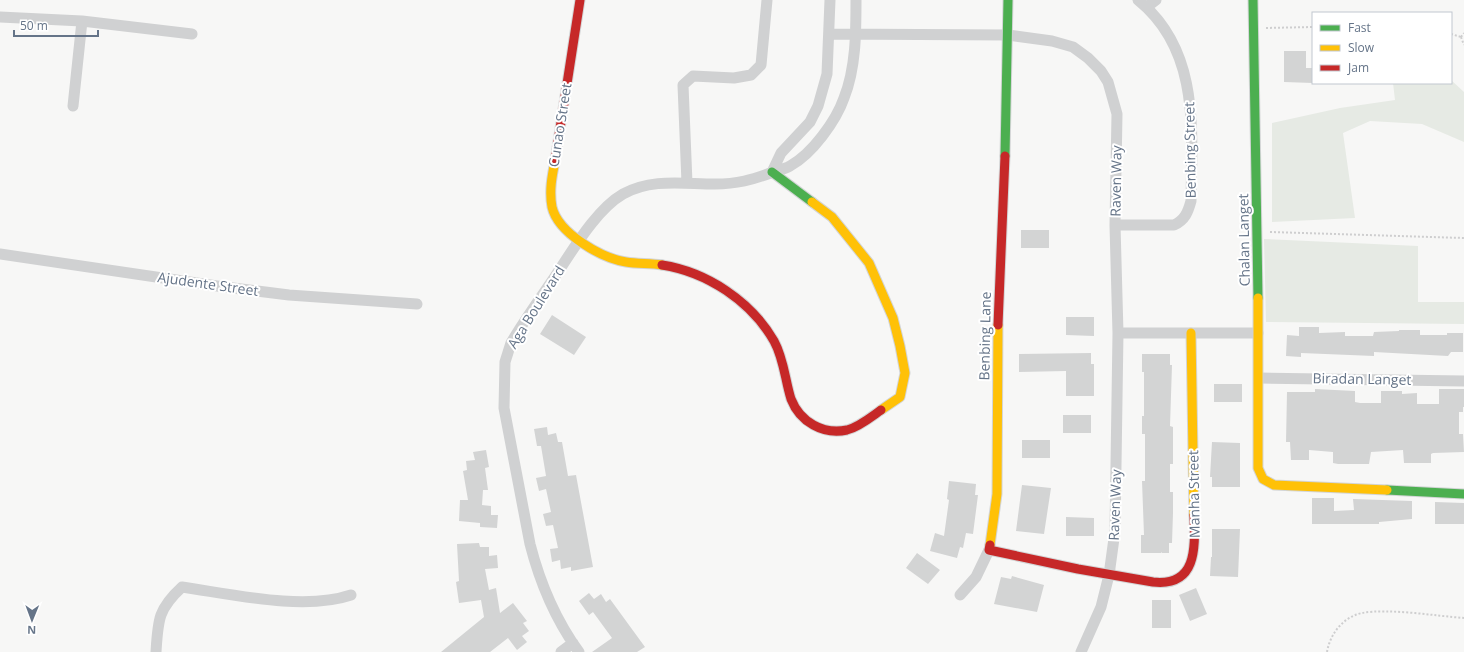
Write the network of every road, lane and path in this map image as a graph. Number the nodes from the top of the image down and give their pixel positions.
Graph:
1 (580, 0) edge
2 (767, 0) edge
3 (830, 0) edge
4 (856, 0) edge
5 (1008, 0) edge
6 (1156, 0) edge
7 (1253, 0) edge
8 (1142, 4) edge
9 (0, 17) edge
10 (82, 21) junction
11 (1253, 27) junction
12 (1312, 27) edge
13 (1464, 33) edge
14 (192, 34) dead end
15 (829, 34) junction
16 (1452, 34) edge
17 (856, 35) junction
18 (1008, 35) junction
19 (1461, 37) junction
20 (1464, 45) edge
21 (73, 106) dead end
22 (772, 172) junction
23 (687, 183) junction
24 (1115, 225) junction
25 (1258, 232) junction
26 (1464, 238) edge
27 (580, 240) junction
28 (0, 254) edge
29 (417, 304) dead end
30 (1118, 333) junction
31 (1191, 333) junction
32 (1258, 333) junction
33 (1260, 378) junction
34 (1464, 381) edge
35 (1464, 494) edge
36 (989, 550) junction
37 (1109, 575) junction
38 (960, 594) dead end
39 (351, 595) dead end
40 (1464, 618) edge
41 (576, 648) edge
42 (156, 652) edge
43 (561, 652) edge
44 (1081, 652) edge
45 (1327, 652) edge

1 - 27 street, Cunao Street
2 - 23 street
3 - 15 street
4 - 17 street, Aga Boulevard
5 - 18 street, Benbing Lane
6 - 8 street
7 - 11 street, Chalan Langet
8 - 24 street, Benbing Street
9 - 10 street
10 - 14 street
10 - 21 street
11 - 12 path
11 - 25 street, Chalan Langet
13 - 19 path
15 - 17 street, Raven Way
15 - 22 street
16 - 19 path
17 - 18 street, Raven Way
17 - 22 street, Aga Boulevard
18 - 24 street, Raven Way
18 - 36 street, Benbing Lane
19 - 20 path
22 - 23 street, Aga Boulevard
22 - 27 street, Cunao Street
23 - 27 street, Aga Boulevard
24 - 30 street, Raven Way
25 - 26 path
25 - 32 street, Chalan Langet
27 - 41 street, Aga Boulevard
28 - 29 street, Ajudente Street
30 - 31 street
30 - 37 street, Raven Way
31 - 32 street
31 - 37 street, Manha Street
32 - 33 street, Chalan Langet
33 - 34 street, Biradan Langet
33 - 35 street, Chalan Langet
36 - 37 street
36 - 38 street
37 - 44 street, Raven Way
39 - 42 street
40 - 45 path
41 - 43 street

